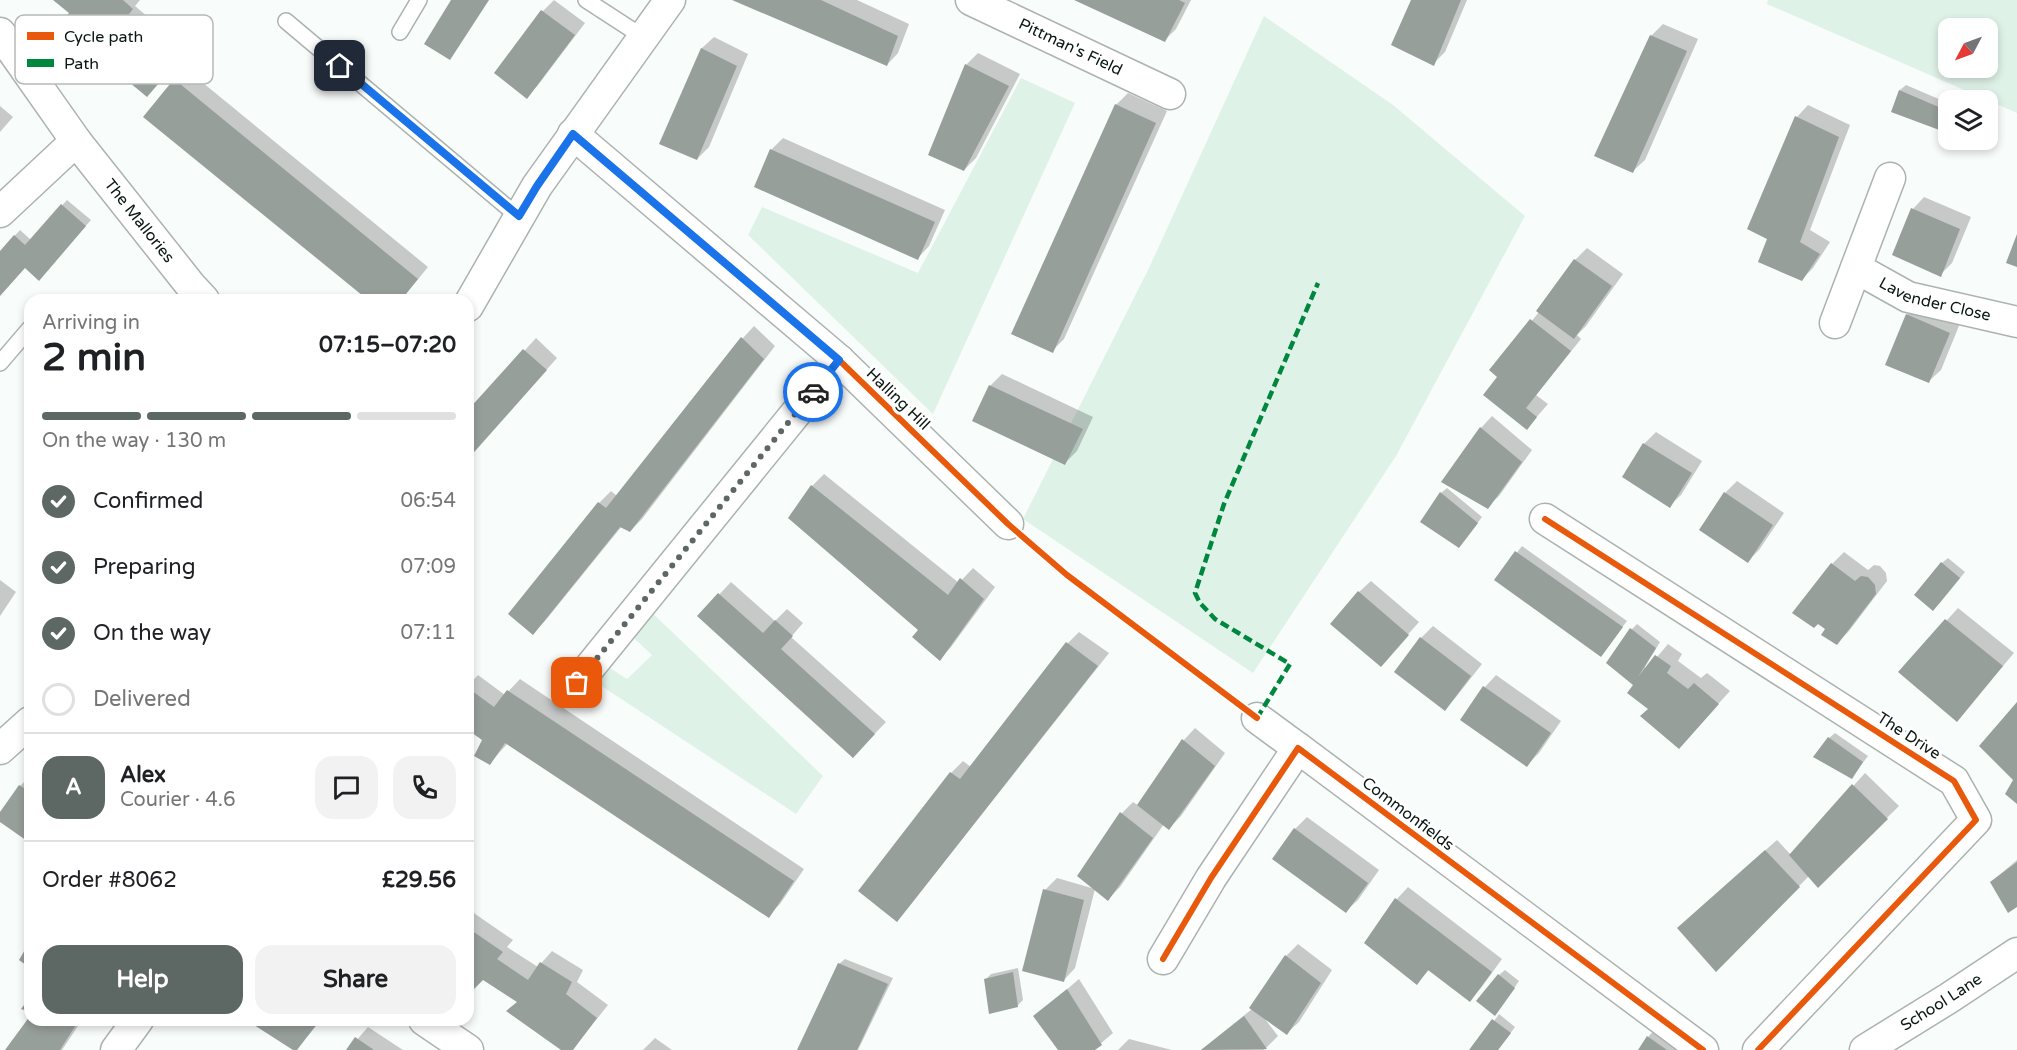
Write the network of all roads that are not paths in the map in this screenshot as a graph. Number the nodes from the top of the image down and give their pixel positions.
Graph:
1 (419, 0) edge
2 (586, 0) edge
3 (670, 0) edge
4 (971, 0) edge
5 (286, 21) dead end
6 (400, 32) dead end
7 (0, 33) edge
8 (643, 38) junction
9 (15, 55) edge
10 (35, 84) edge
11 (1170, 94) dead end
12 (573, 134) junction
13 (75, 141) junction
14 (1890, 178) dead end
15 (0, 212) edge
16 (519, 216) junction
17 (1856, 268) junction
18 (198, 294) edge
19 (474, 295) edge
20 (2017, 322) edge
21 (1835, 323) dead end
22 (24, 335) edge
23 (839, 360) junction
24 (0, 363) edge
25 (1545, 519) dead end
26 (1008, 524) dead end
27 (577, 683) dead end
28 (1257, 718) dead end
29 (24, 727) edge
30 (1298, 748) junction
31 (0, 749) edge
32 (2017, 953) edge
33 (1163, 959) dead end
34 (134, 1026) edge
35 (433, 1026) edge
36 (116, 1050) edge
37 (468, 1050) edge
38 (1703, 1050) edge
39 (1758, 1050) edge
40 (1865, 1050) edge

1 - 6 lane
2 - 8 lane
3 - 8 street
4 - 11 street, Pittman's Field
5 - 16 lane
7 - 9 street, The Mallories
8 - 12 street
10 - 13 street, The Mallories
12 - 16 street
12 - 23 street, Halling Hill
13 - 15 street
13 - 18 street, The Mallories
14 - 17 street
16 - 19 street
17 - 20 street, Lavender Close
17 - 21 street
22 - 24 lane
23 - 26 street, Halling Hill
23 - 27 street
25 - 39 street, The Drive
28 - 30 street, Commonfields
29 - 31 street
30 - 33 street
30 - 38 street, Commonfields
32 - 40 street, School Lane
34 - 36 street
35 - 37 street

